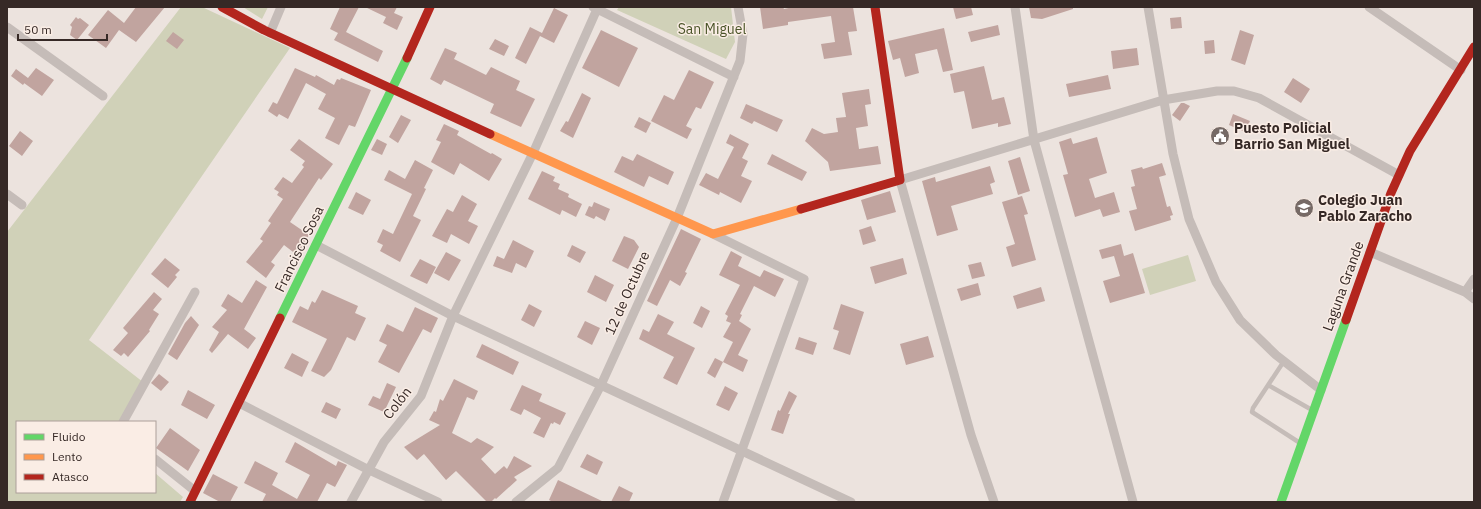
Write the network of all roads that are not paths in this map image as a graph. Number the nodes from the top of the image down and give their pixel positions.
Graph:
1 (222, 7) edge
2 (282, 7) edge
3 (430, 7) edge
4 (738, 7) edge
5 (875, 7) edge
6 (1015, 7) edge
7 (1148, 7) edge
8 (1368, 7) edge
9 (596, 8) edge
10 (7, 27) edge
11 (270, 32) junction
12 (1474, 47) edge
13 (1461, 70) junction
14 (734, 76) junction
15 (392, 90) junction
16 (104, 96) dead end
17 (1163, 100) junction
18 (1034, 140) junction
19 (533, 153) junction
20 (1399, 175) junction
21 (900, 180) junction
22 (7, 194) edge
23 (22, 205) dead end
24 (677, 218) junction
25 (713, 234) junction
26 (316, 245) junction
27 (1370, 252) junction
28 (1474, 278) edge
29 (195, 292) dead end
30 (1465, 292) junction
31 (1474, 299) edge
32 (454, 316) junction
33 (1284, 362) junction
34 (601, 385) junction
35 (1268, 385) junction
36 (1321, 390) junction
37 (239, 403) junction
38 (1314, 411) junction
39 (125, 421) edge
40 (1302, 444) junction
41 (742, 451) junction
42 (156, 461) edge
43 (367, 469) junction
44 (196, 491) junction
45 (190, 502) edge
46 (351, 502) edge
47 (438, 502) edge
48 (516, 502) edge
49 (723, 502) edge
50 (850, 502) edge
51 (994, 502) edge
52 (1132, 502) edge
53 (1281, 502) edge

1 - 11 street
2 - 11 street
3 - 15 street, Francisco Sosa
4 - 14 street, 12 de Octubre
5 - 21 street
6 - 18 street
7 - 17 street
8 - 13 street
9 - 14 street
9 - 19 street, Colón
10 - 16 street
11 - 15 street
12 - 13 street, Laguna Grande
13 - 20 street, Laguna Grande
14 - 24 street, 12 de Octubre
15 - 19 street
15 - 26 street, Francisco Sosa
17 - 18 street
17 - 20 street
17 - 33 street
18 - 21 street
18 - 52 street
19 - 24 street
19 - 32 street, Colón
20 - 27 street, Laguna Grande
21 - 25 street
21 - 51 street
22 - 23 street
24 - 25 street
24 - 34 street, 12 de Octubre
25 - 41 street
26 - 32 street
26 - 37 street, Francisco Sosa
27 - 30 street
27 - 36 street, Laguna Grande
28 - 30 street
29 - 39 street
30 - 31 street
32 - 34 street
32 - 43 street, Colón
33 - 35 lane
33 - 36 street
34 - 41 street
34 - 48 street, 12 de Octubre
35 - 38 lane
35 - 40 lane
36 - 38 street, Laguna Grande
37 - 43 street
37 - 44 street, Francisco Sosa
38 - 40 street, Laguna Grande
40 - 53 street, Laguna Grande
41 - 49 street
41 - 50 street
42 - 44 street
43 - 46 street, Colón
43 - 47 street
44 - 45 street, Francisco Sosa

